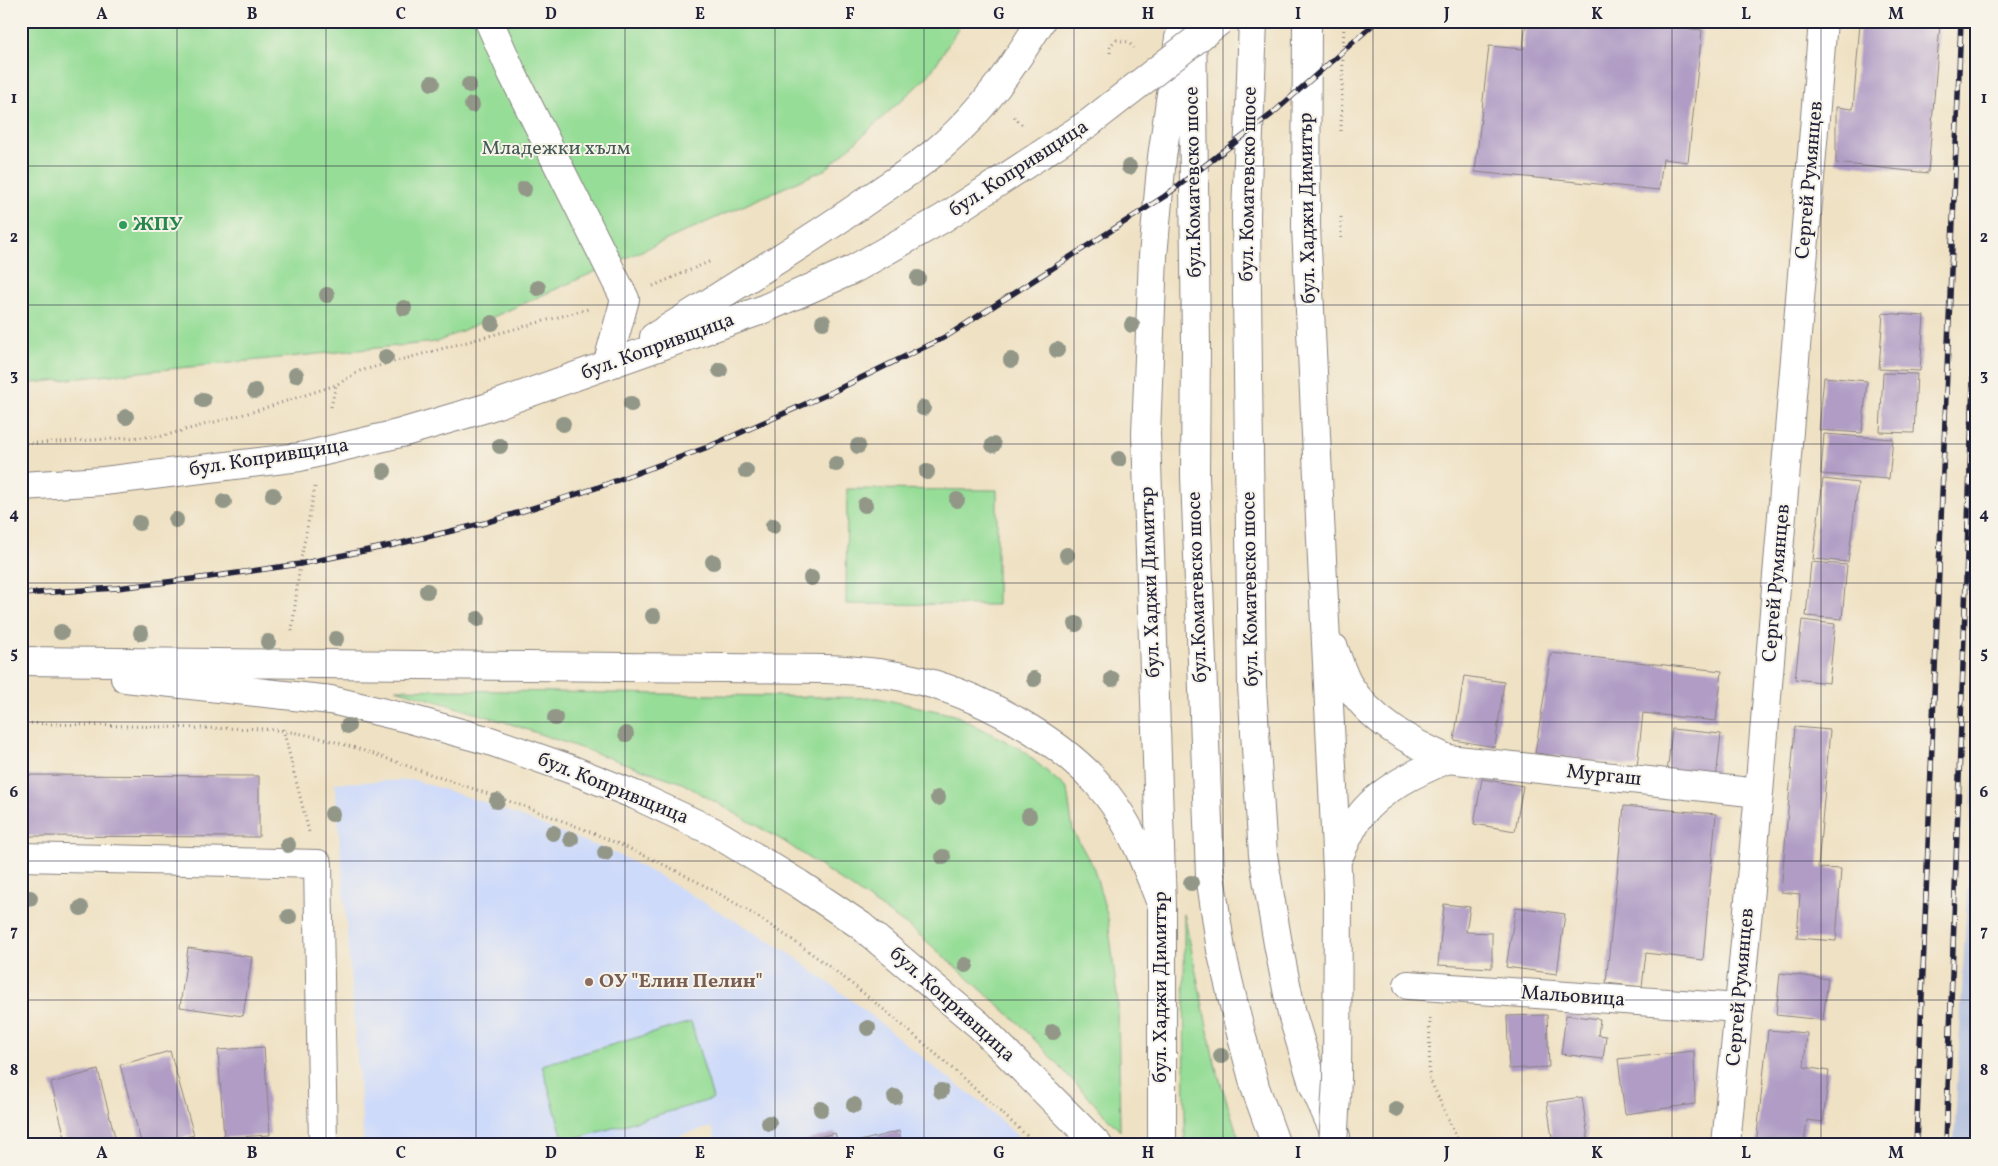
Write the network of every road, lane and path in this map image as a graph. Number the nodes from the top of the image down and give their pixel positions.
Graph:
1 (489, 21) edge
2 (1041, 21) edge
3 (1181, 21) edge
4 (1192, 21) edge
5 (1220, 21) edge
6 (1253, 21) edge
7 (1307, 21) edge
8 (1823, 21) edge
9 (1134, 48) dead end
10 (1110, 53) dead end
11 (1016, 119) dead end
12 (1025, 128) dead end
13 (716, 259) dead end
14 (624, 299) junction
15 (607, 365) junction
16 (336, 385) junction
17 (331, 407) dead end
18 (21, 444) edge
19 (21, 486) edge
20 (316, 487) dead end
21 (1326, 628) junction
22 (292, 631) dead end
23 (21, 661) edge
24 (21, 667) edge
25 (283, 722) dead end
26 (21, 723) edge
27 (283, 731) junction
28 (1448, 759) junction
29 (1759, 794) junction
30 (21, 856) edge
31 (1337, 859) junction
32 (318, 864) junction
33 (1162, 906) junction
34 (1419, 986) joint
35 (1739, 1008) junction
36 (323, 1145) edge
37 (1037, 1145) edge
38 (1098, 1145) edge
39 (1162, 1145) edge
40 (1276, 1145) edge
41 (1333, 1145) edge
42 (1340, 1145) edge
43 (1460, 1145) edge
44 (1726, 1145) edge

1 - 14 main road
2 - 15 main road
3 - 33 main road, бул. Хаджи Димитър
4 - 40 main road, бул.Коматевско шосе
5 - 15 main road, бул. Копривщица, bridge
6 - 42 main road, бул. Коматевско шосе
7 - 21 main road, бул. Хаджи Димитър
8 - 29 main road, Сергей Румянцев
9 - 10 path
11 - 12 path
13 - 14 path
14 - 15 main road
14 - 16 path
15 - 19 main road, бул. Копривщица
16 - 17 path
16 - 18 path
20 - 22 path
21 - 28 main road
21 - 31 main road, бул. Хаджи Димитър
23 - 33 main road
24 - 38 main road, бул. Копривщица
25 - 27 path
26 - 27 path
27 - 32 path
27 - 37 path
28 - 29 main road, Мургаш
28 - 31 main road
29 - 35 main road, Сергей Румянцев
30 - 32 main road
31 - 41 main road, бул. Хаджи Димитър, bridge
32 - 36 main road
33 - 39 main road, бул. Хаджи Димитър
34 - 35 main road, Мальовица
34 - 43 path
35 - 44 main road, Сергей Румянцев

